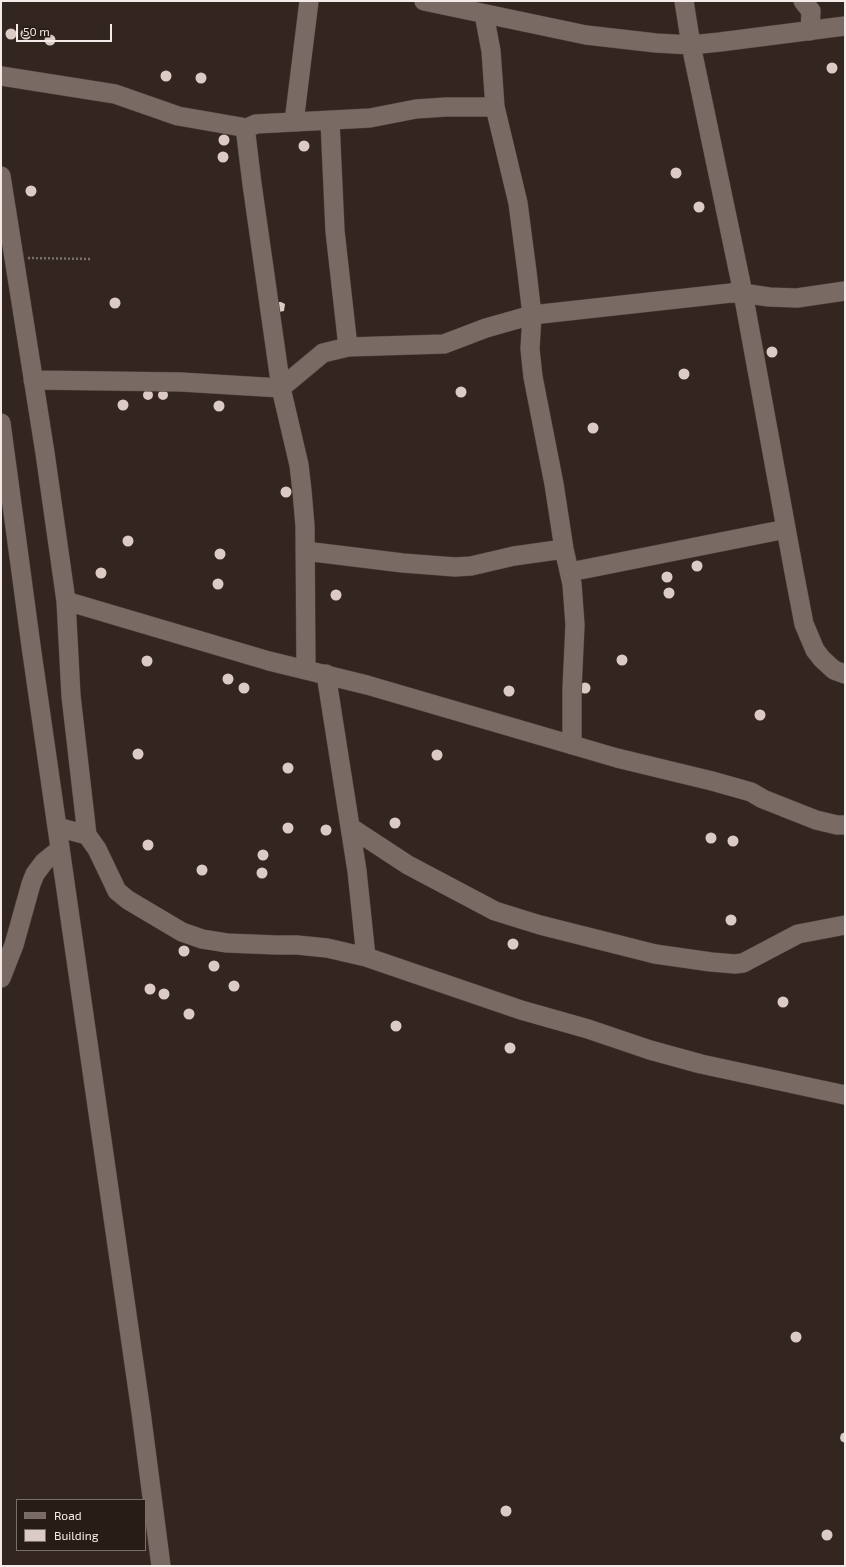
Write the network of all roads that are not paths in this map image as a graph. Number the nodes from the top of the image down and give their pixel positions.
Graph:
1 (309, 1) edge
2 (424, 1) edge
3 (684, 1) edge
4 (803, 1) edge
5 (496, 11) edge
6 (845, 26) edge
7 (810, 30) junction
8 (691, 45) junction
9 (1, 76) edge
10 (495, 107) junction
11 (330, 121) junction
12 (294, 122) junction
13 (247, 128) junction
14 (1, 176) edge
15 (845, 291) edge
16 (743, 293) junction
17 (532, 315) junction
18 (348, 347) junction
19 (33, 380) junction
20 (281, 388) junction
21 (1, 423) edge
22 (786, 529) junction
23 (564, 549) junction
24 (305, 551) junction
25 (570, 572) junction
26 (66, 602) junction
27 (306, 669) junction
28 (326, 674) junction
29 (845, 674) edge
30 (572, 745) junction
31 (845, 825) edge
32 (57, 827) junction
33 (350, 827) junction
34 (87, 835) junction
35 (60, 849) junction
36 (845, 925) edge
37 (366, 958) junction
38 (1, 978) edge
39 (845, 1096) edge
40 (161, 1566) edge

1 - 12 street
2 - 5 street
3 - 8 street
4 - 7 street
5 - 8 street
5 - 10 street
6 - 7 street
7 - 8 street
8 - 16 street
9 - 13 street
10 - 11 street
10 - 17 street
11 - 12 street
11 - 18 street
12 - 13 street
13 - 20 street
14 - 19 street
15 - 16 street
16 - 17 street
16 - 22 street
17 - 18 street
17 - 23 street
18 - 20 street
19 - 20 street
19 - 26 street
20 - 24 street
21 - 32 street
22 - 25 street
22 - 29 street
23 - 24 street
23 - 25 street
24 - 27 street
25 - 30 street
26 - 27 street
26 - 34 street
27 - 28 street
28 - 30 street
28 - 33 street
30 - 31 street
32 - 34 street
32 - 35 street
33 - 36 street
33 - 37 street
34 - 37 street
35 - 38 street
35 - 40 street
37 - 39 street

